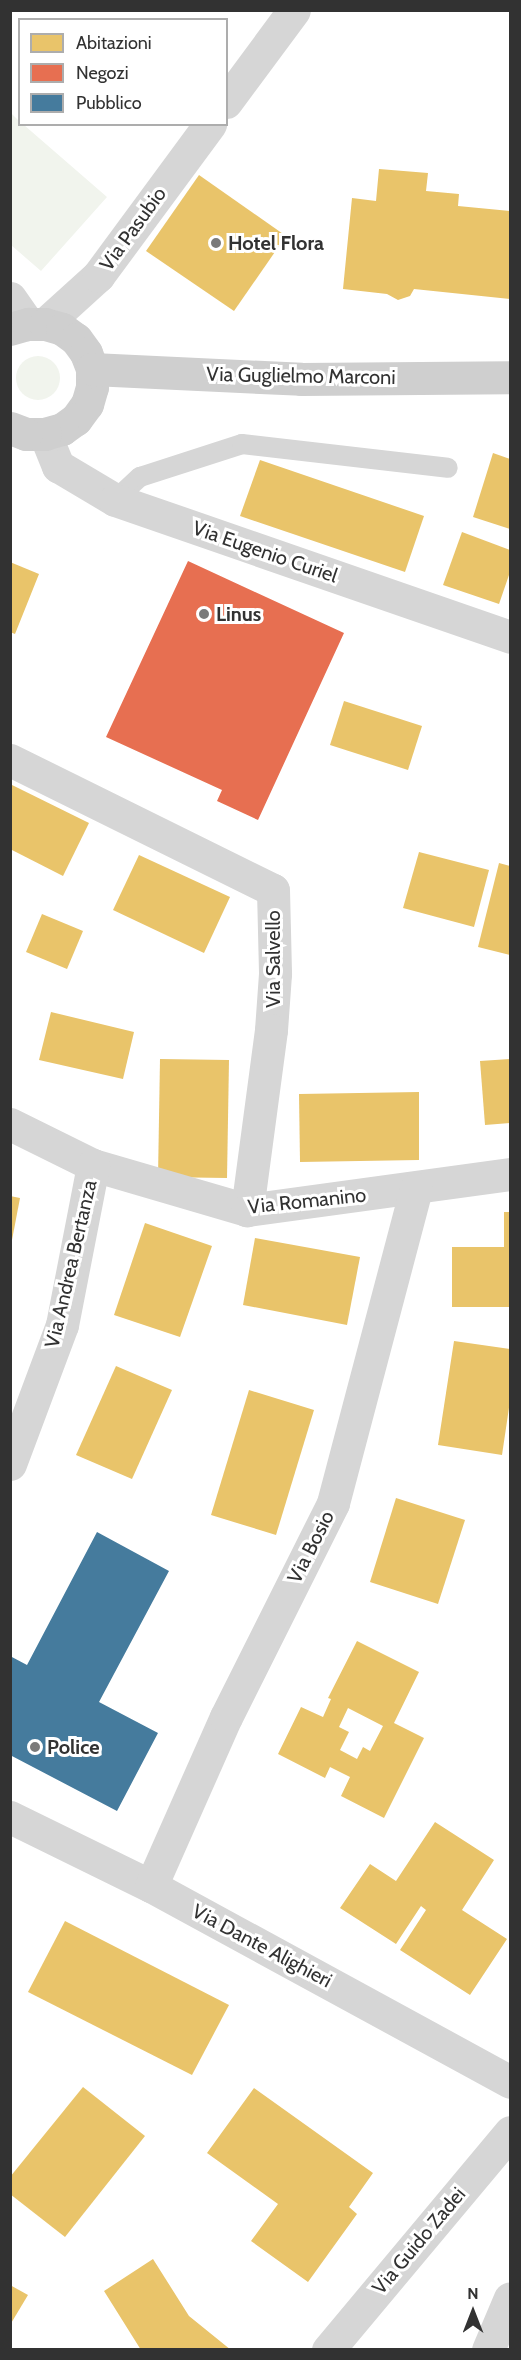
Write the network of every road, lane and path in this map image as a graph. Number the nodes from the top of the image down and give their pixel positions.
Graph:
1 (294, 10) edge
2 (228, 99) edge
3 (209, 126) edge
4 (24, 319) edge
5 (92, 369) junction
6 (510, 377) edge
7 (10, 428) edge
8 (45, 434) junction
9 (448, 468) dead end
10 (115, 500) junction
11 (510, 637) edge
12 (10, 760) edge
13 (10, 1124) edge
14 (93, 1165) junction
15 (510, 1174) edge
16 (416, 1189) junction
17 (247, 1210) junction
18 (10, 1464) edge
19 (10, 1817) edge
20 (151, 1886) junction
21 (510, 2082) edge
22 (510, 2132) edge
23 (510, 2298) edge
24 (328, 2349) edge
25 (488, 2349) edge

1 - 2 street
3 - 4 street, Via Pasubio
4 - 5 main road
5 - 6 main road, Via Guglielmo Marconi
5 - 8 main road
7 - 8 main road
8 - 10 street, Via Eugenio Curiel
9 - 10 lane
10 - 11 street, Via Eugenio Curiel
12 - 17 street, Via Salvello
13 - 14 street, Via Romanino
14 - 17 street, Via Romanino
14 - 18 street, Via Andrea Bertanza
15 - 16 street, Via Romanino
16 - 17 street, Via Romanino
16 - 20 street, Via Bosio
19 - 20 street, Via Dante Alighieri
20 - 21 street, Via Dante Alighieri
22 - 24 street, Via Guido Zadei
23 - 25 street

